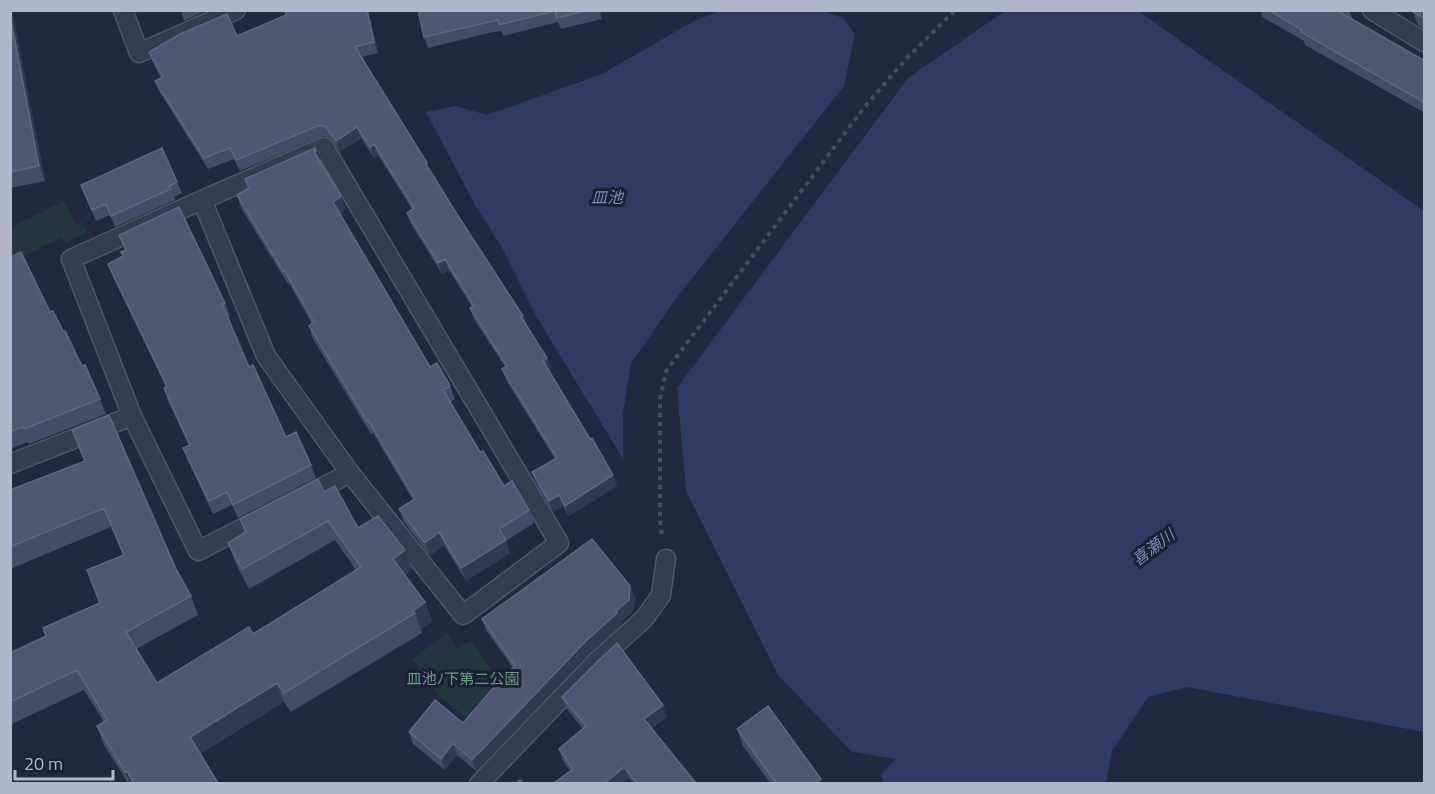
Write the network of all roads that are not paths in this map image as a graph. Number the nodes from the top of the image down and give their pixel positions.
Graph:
1 (123, 10) edge
2 (236, 10) edge
3 (1372, 10) edge
4 (1400, 18) edge
5 (1425, 42) edge
6 (202, 200) junction
7 (132, 416) junction
8 (10, 464) edge
9 (350, 473) junction
10 (666, 559) road end
11 (479, 783) edge

1 - 2 street
3 - 4 street
4 - 5 street
6 - 7 street
6 - 9 street
6 - 9 street
7 - 8 street
7 - 9 street
10 - 11 street

